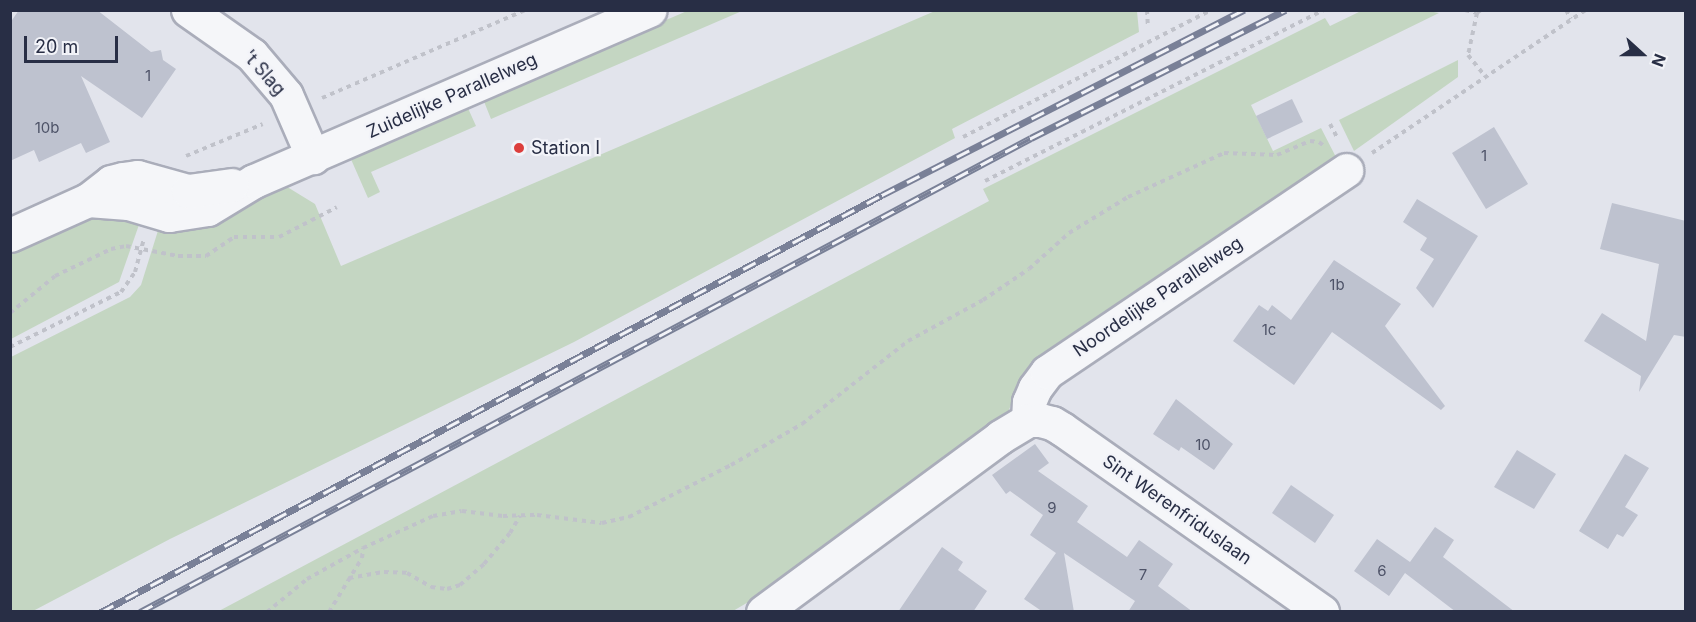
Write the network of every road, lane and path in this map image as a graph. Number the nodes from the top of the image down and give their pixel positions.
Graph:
1 (188, 10) edge
2 (650, 10) edge
3 (1147, 10) edge
4 (1211, 10) edge
5 (1324, 10) edge
6 (1465, 10) edge
7 (1566, 10) edge
8 (1586, 10) edge
9 (1479, 12) edge
10 (1571, 19) junction
11 (1148, 27) dead end
12 (1485, 76) junction
13 (963, 137) dead end
14 (313, 157) junction
15 (1343, 173) junction
16 (985, 181) dead end
17 (337, 207) dead end
18 (10, 235) edge
19 (10, 313) edge
20 (1028, 420) junction
21 (520, 516) junction
22 (363, 548) junction
23 (350, 578) junction
24 (267, 612) edge
25 (329, 612) edge
26 (763, 612) edge
27 (1322, 612) edge

1 - 14 street, 't Slag
2 - 14 street, Zuidelijke Parallelweg
3 - 11 path
4 - 13 path
5 - 16 path
6 - 9 path
7 - 10 path
8 - 10 path
9 - 12 path
10 - 12 path
12 - 15 path
14 - 18 street, Zuidelijke Parallelweg
15 - 20 street, Noordelijke Parallelweg
15 - 21 path
17 - 19 path
20 - 26 street
20 - 27 street, Sint Werenfriduslaan
21 - 22 path
21 - 23 path
22 - 23 path
22 - 24 path
23 - 25 path

